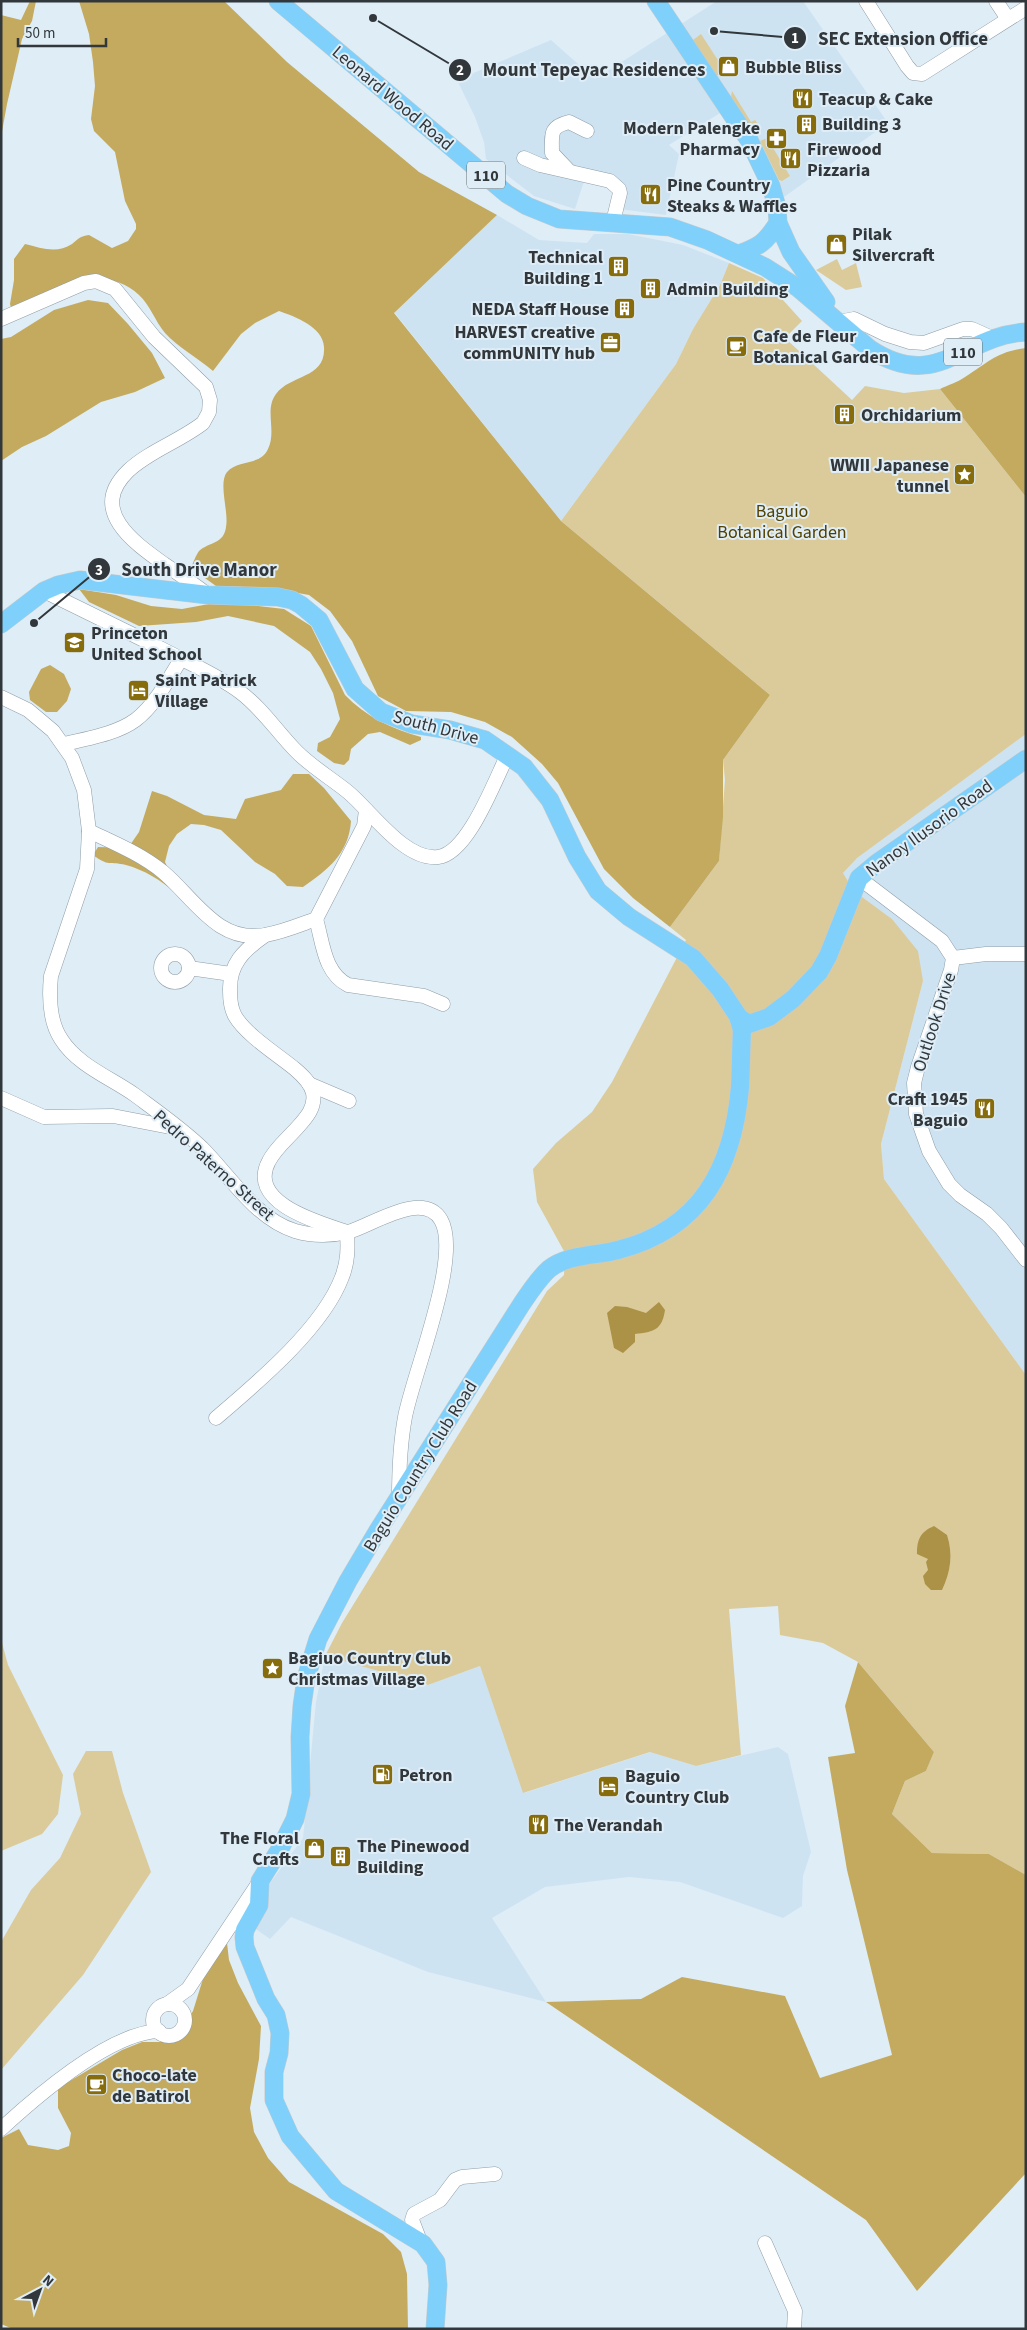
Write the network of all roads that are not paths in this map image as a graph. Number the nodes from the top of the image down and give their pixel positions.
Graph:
1 (278, 1) edge
2 (656, 1) edge
3 (866, 1) edge
4 (996, 1) edge
5 (1026, 8) edge
6 (1008, 19) junction
7 (587, 131) dead end
8 (524, 158) dead end
9 (569, 171) junction
10 (613, 222) junction
11 (778, 223) junction
12 (739, 254) junction
13 (1, 319) edge
14 (835, 319) junction
15 (1026, 332) edge
16 (992, 338) junction
17 (44, 591) junction
18 (208, 595) junction
19 (1, 624) edge
20 (181, 659) junction
21 (1, 697) edge
22 (64, 744) junction
23 (508, 754) junction
24 (1026, 759) edge
25 (368, 818) junction
26 (89, 832) junction
27 (860, 878) junction
28 (316, 919) junction
29 (234, 934) junction
30 (264, 936) junction
31 (1026, 954) edge
32 (953, 958) junction
33 (189, 968) dead end
34 (233, 968) junction
35 (443, 1004) dead end
36 (746, 1023) junction
37 (309, 1084) junction
38 (1, 1098) edge
39 (349, 1101) dead end
40 (181, 1129) junction
41 (347, 1232) junction
42 (1026, 1260) edge
43 (216, 1418) dead end
44 (401, 1488) junction
45 (260, 1881) junction
46 (188, 1989) junction
47 (167, 2004) junction
48 (184, 2016) junction
49 (154, 2029) junction
50 (1, 2129) edge
51 (495, 2174) dead end
52 (420, 2241) junction
53 (765, 2243) dead end
54 (435, 2329) edge
55 (794, 2329) edge

1 - 10 main road, Leonard Wood Road / 110
2 - 11 main road
3 - 6 street
4 - 6 street
5 - 6 street
7 - 9 street
8 - 9 street
9 - 10 street
10 - 12 main road, Leonard Wood Road / 110
11 - 12 main road
11 - 14 main road
12 - 14 main road, Leonard Wood Road / 110
13 - 18 street
14 - 16 street
14 - 16 main road, Leonard Wood Road / 110
15 - 16 main road, Leonard Wood Road / 110
17 - 18 main road, South Drive
17 - 19 main road, South Drive
17 - 20 street
18 - 23 main road, South Drive
20 - 22 street
20 - 25 street
21 - 22 street, Pedro Paterno Street
22 - 26 street, Pedro Paterno Street
23 - 25 street
23 - 36 main road, South Drive
24 - 27 main road, Nanoy Ilusorio Road
25 - 28 street
26 - 29 street
26 - 40 street, Pedro Paterno Street
27 - 32 street, Outlook Drive
27 - 36 main road, Nanoy Ilusorio Road
28 - 30 street
28 - 35 street
29 - 30 street
29 - 34 street
30 - 34 street
31 - 32 street
32 - 42 street, Outlook Drive
33 - 34 street
34 - 37 street
36 - 44 main road, Baguio Country Club Road
37 - 39 street
37 - 41 street
38 - 40 street
40 - 41 street, Pedro Paterno Street
41 - 43 street
41 - 44 street, Pedro Paterno Street
44 - 45 main road, Baguio Country Club Road
45 - 46 street, Baguio Country Club Road
45 - 52 main road
46 - 47 street, Baguio Country Club Road
46 - 48 street, Baguio Country Club Road
47 - 48 street
47 - 49 street
48 - 49 street
49 - 50 street
51 - 52 street
52 - 54 main road
53 - 55 street

